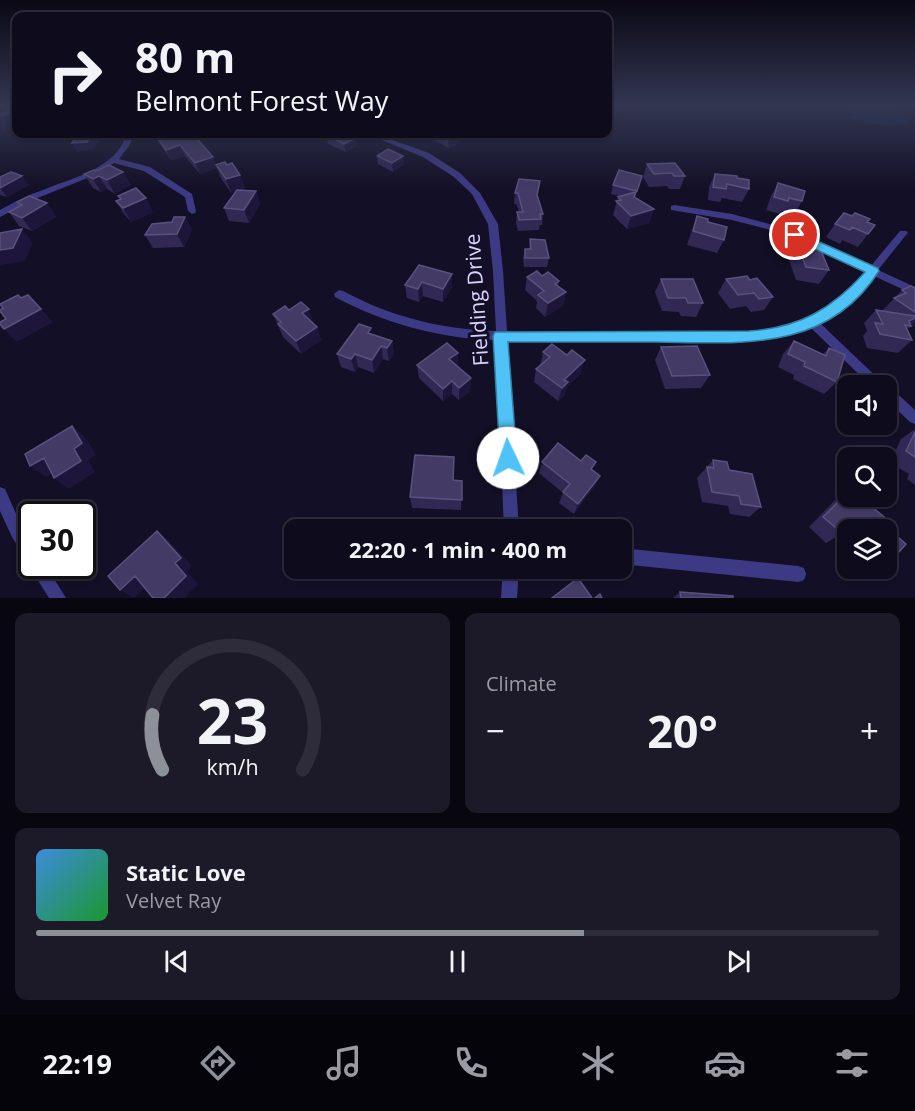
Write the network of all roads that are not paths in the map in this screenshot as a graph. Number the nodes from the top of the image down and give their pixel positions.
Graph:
1 (128, 138) edge
2 (382, 138) edge
3 (112, 160) junction
4 (674, 208) dead end
5 (192, 211) dead end
6 (0, 214) edge
7 (903, 234) dead end
8 (873, 271) junction
9 (915, 291) edge
10 (339, 294) dead end
11 (812, 322) junction
12 (501, 336) junction
13 (868, 375) edge
14 (897, 401) edge
15 (915, 418) edge
16 (0, 494) edge
17 (511, 519) edge
18 (18, 534) edge
19 (632, 557) edge
20 (798, 574) dead end
21 (46, 579) edge
22 (510, 579) edge
23 (58, 598) edge
24 (509, 598) edge

1 - 3 street
2 - 12 street, Fielding Drive
3 - 5 street
3 - 6 street
4 - 8 street
7 - 8 street
8 - 9 street
8 - 11 street
10 - 12 street
11 - 12 street
11 - 13 street
12 - 17 street, Fielding Drive
14 - 15 street
16 - 18 street
19 - 20 street
21 - 23 street
22 - 24 street

